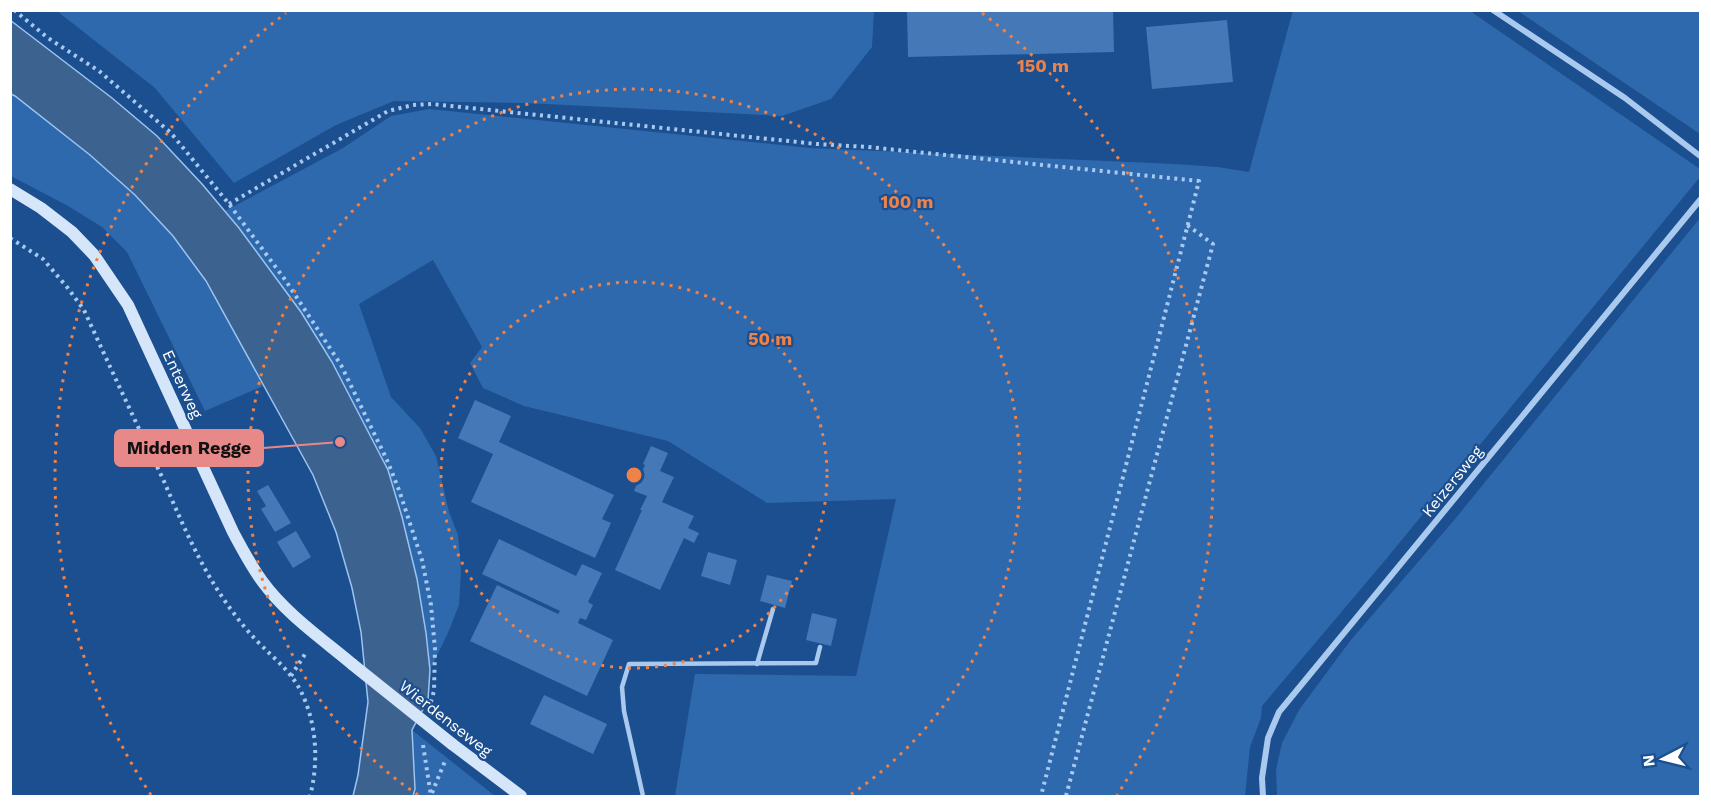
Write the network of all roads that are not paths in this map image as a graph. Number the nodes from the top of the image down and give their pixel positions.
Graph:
1 (1493, 10) edge
2 (1701, 156) edge
3 (10, 189) edge
4 (1701, 200) edge
5 (773, 609) dead end
6 (820, 647) dead end
7 (352, 664) joint
8 (757, 664) junction
9 (521, 796) edge
10 (643, 796) edge
11 (1263, 796) edge

1 - 2 street
3 - 7 main road, Enterweg
4 - 11 street, Keizersweg
5 - 8 lane
6 - 8 lane
7 - 9 main road, Wierdenseweg, bridge
8 - 10 lane

